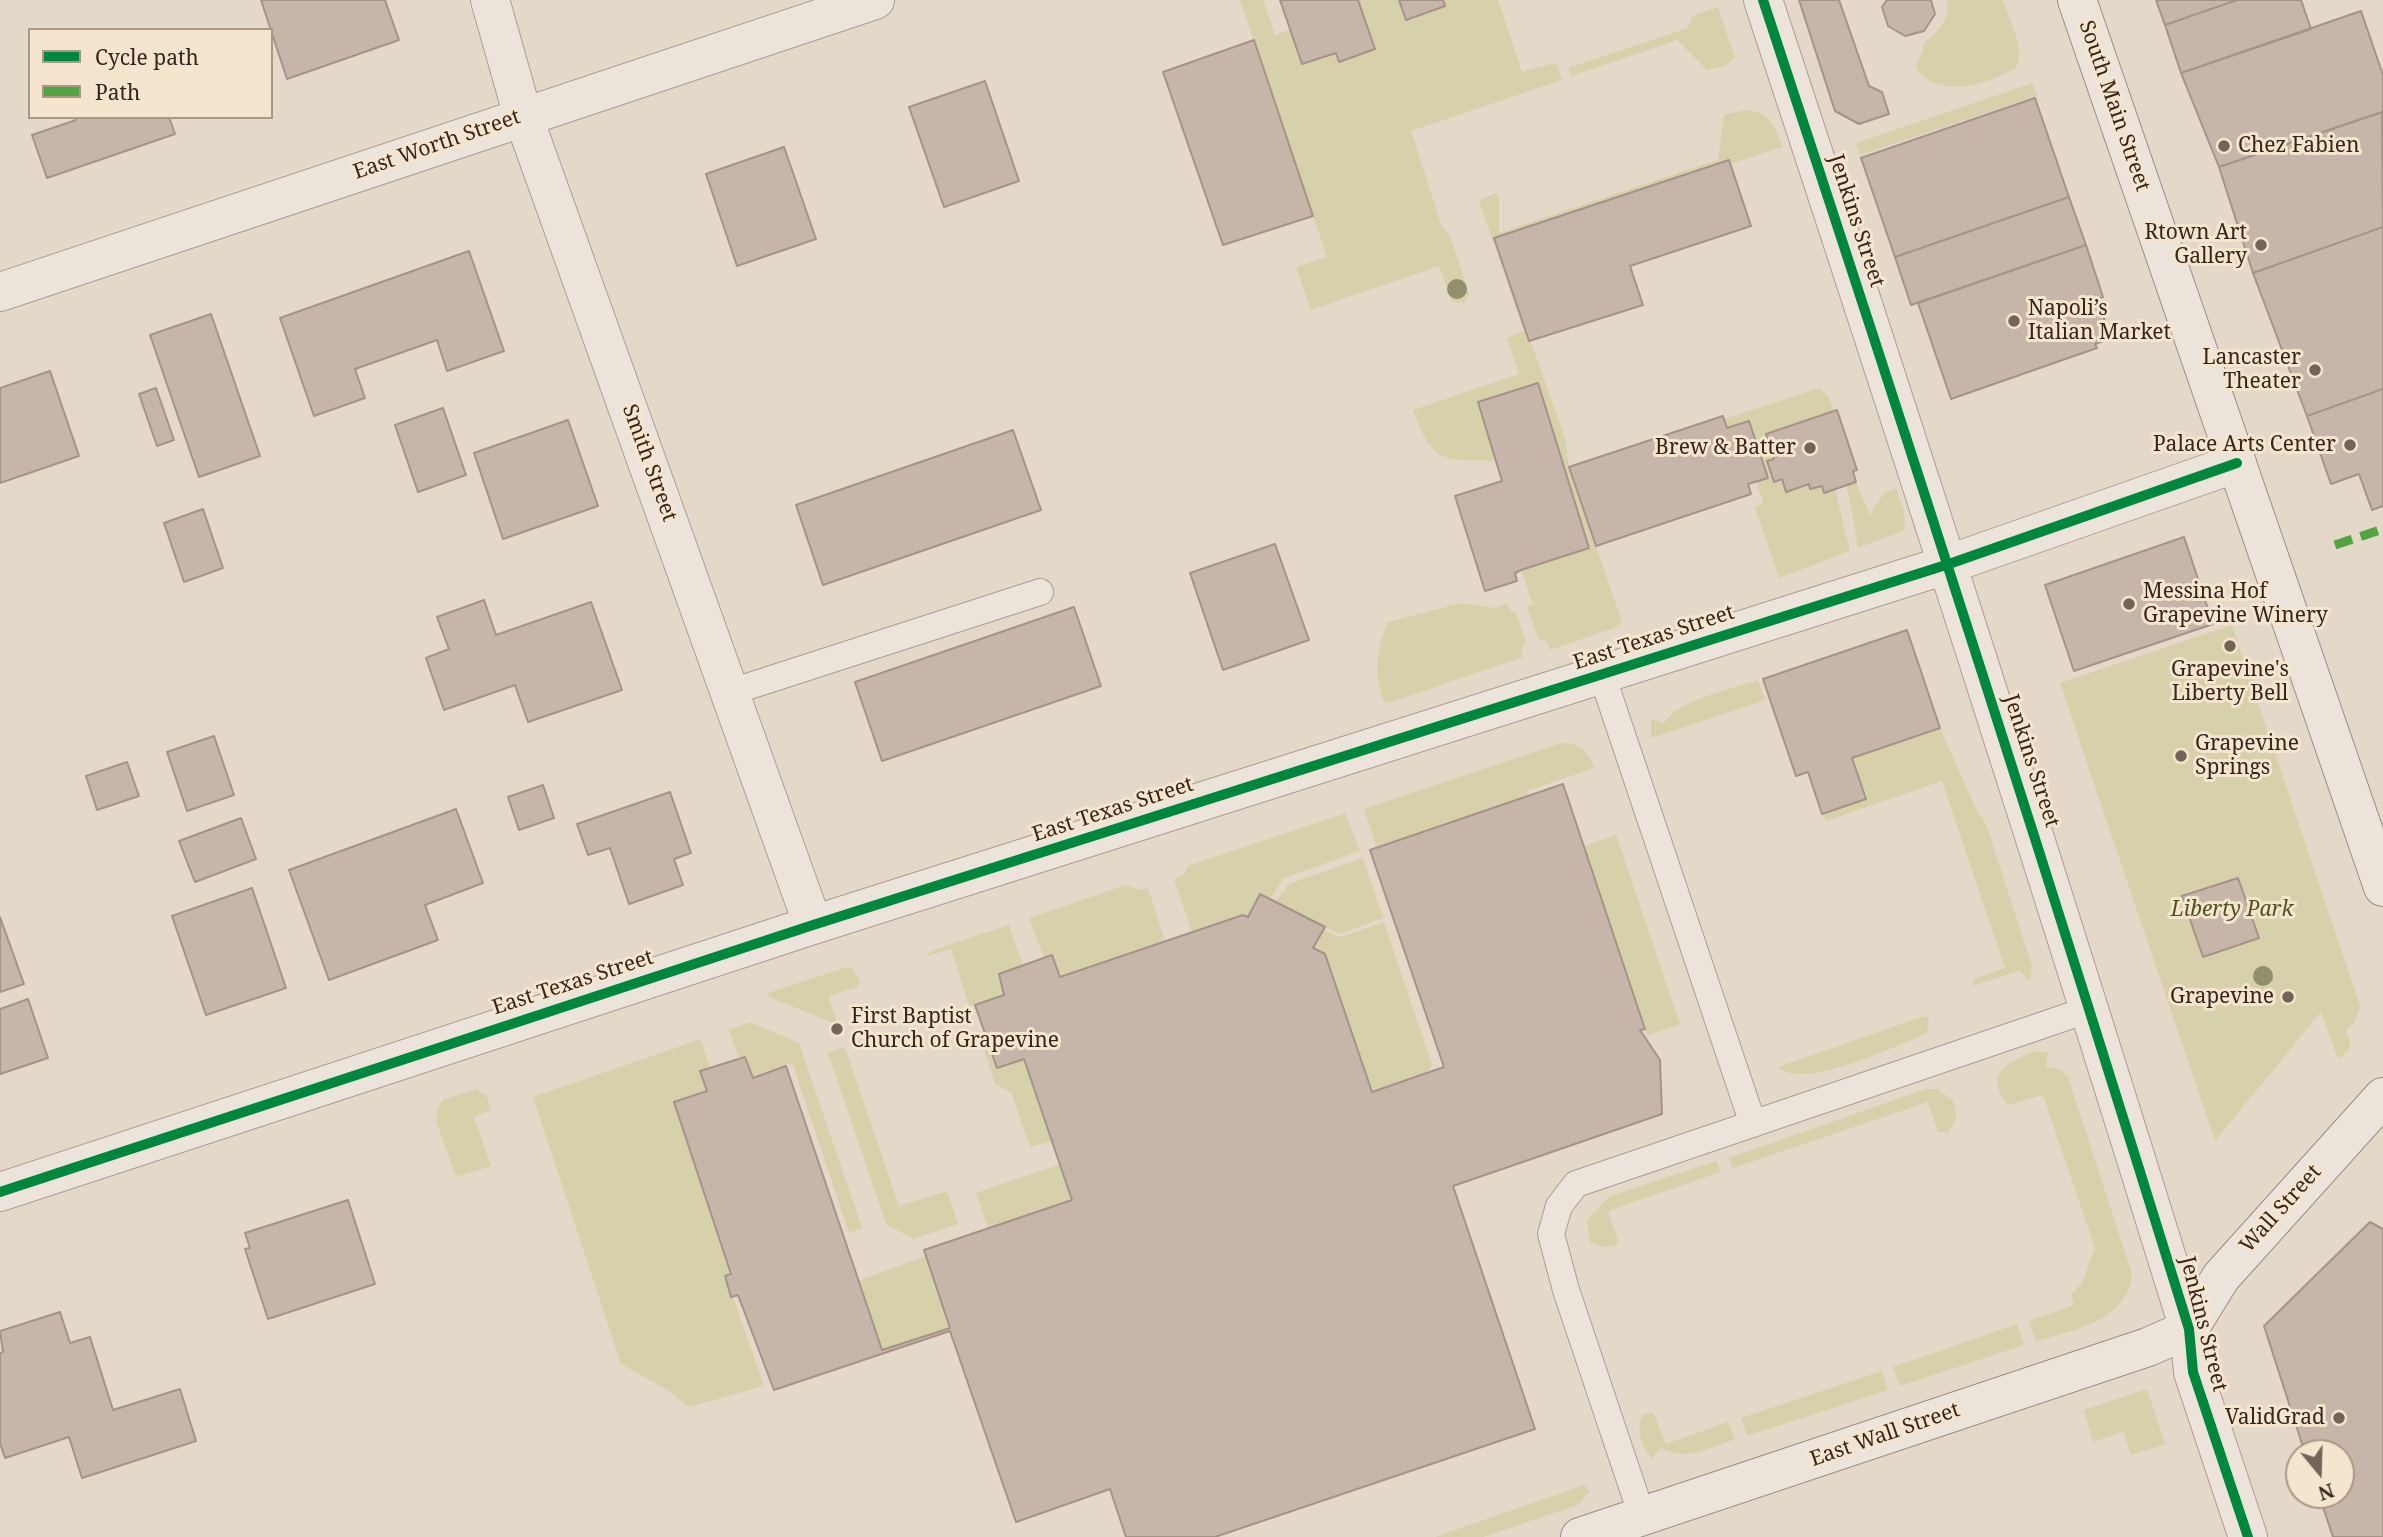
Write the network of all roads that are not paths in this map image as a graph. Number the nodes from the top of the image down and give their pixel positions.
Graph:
1 (490, 0) edge
2 (875, 0) edge
3 (1763, 0) edge
4 (2077, 0) edge
5 (523, 117) junction
6 (0, 292) edge
7 (2237, 463) junction
8 (1949, 564) junction
9 (1040, 592) dead end
10 (1602, 675) junction
11 (731, 692) junction
12 (2383, 887) edge
13 (813, 925) junction
14 (2090, 1009) junction
15 (2383, 1097) edge
16 (1753, 1124) junction
17 (0, 1192) edge
18 (2189, 1329) junction
19 (1642, 1516) junction
20 (1580, 1537) edge
21 (2248, 1537) edge

1 - 5 street, Smith Street
2 - 5 street, East Worth Street
3 - 8 street, Jenkins Street
4 - 7 street, South Main Street
5 - 6 street, East Worth Street
5 - 11 street, Smith Street
7 - 8 street, East Texas Street
7 - 12 street, South Main Street
8 - 10 street, East Texas Street
8 - 14 street, Jenkins Street
9 - 11 lane
10 - 13 street, East Texas Street
10 - 16 lane
11 - 13 street, Smith Street
13 - 17 street, East Texas Street
14 - 16 lane
14 - 18 street, Jenkins Street
15 - 18 street, Wall Street
16 - 19 lane
18 - 19 street, East Wall Street
18 - 21 street, Jenkins Street
19 - 20 street, East Wall Street

